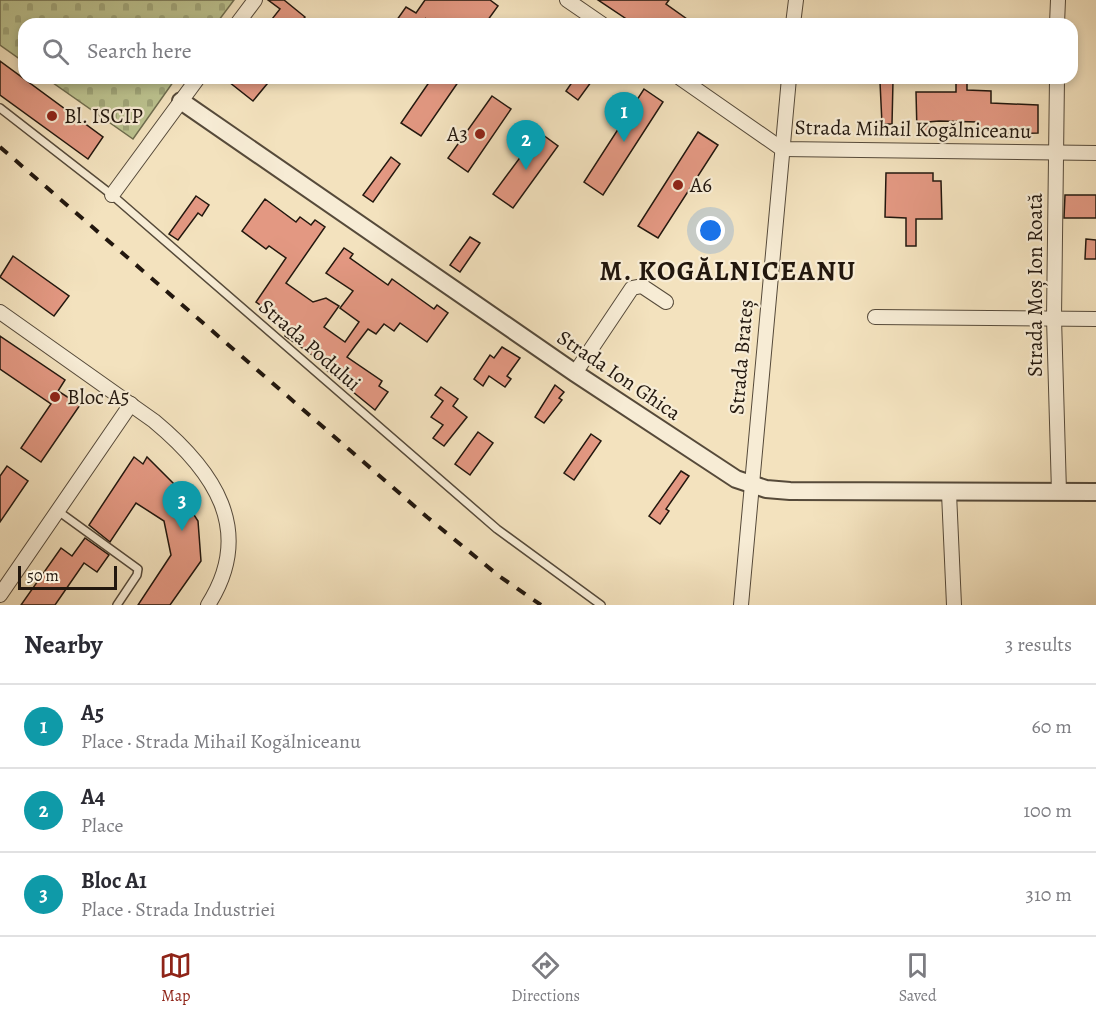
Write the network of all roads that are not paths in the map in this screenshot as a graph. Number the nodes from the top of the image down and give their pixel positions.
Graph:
1 (255, 0) edge
2 (567, 0) edge
3 (795, 0) edge
4 (1058, 0) edge
5 (242, 18) edge
6 (593, 18) edge
7 (794, 18) edge
8 (1058, 18) edge
9 (194, 84) edge
10 (689, 84) edge
11 (788, 84) edge
12 (1057, 84) edge
13 (182, 100) junction
14 (0, 108) edge
15 (782, 149) junction
16 (1057, 152) junction
17 (1096, 153) edge
18 (112, 195) junction
19 (666, 302) dead end
20 (0, 312) edge
21 (875, 317) dead end
22 (1054, 318) junction
23 (1096, 319) edge
24 (575, 373) junction
25 (131, 404) junction
26 (750, 484) junction
27 (1059, 492) junction
28 (1096, 492) edge
29 (950, 493) junction
30 (58, 511) junction
31 (0, 595) edge
32 (117, 605) edge
33 (208, 605) edge
34 (601, 605) edge
35 (741, 605) edge
36 (954, 605) edge

1 - 5 street
2 - 6 street
3 - 7 street
4 - 8 street
9 - 13 street
10 - 15 street, Strada Mihail Kogălniceanu
11 - 15 street, Strada Brateș
12 - 16 street, Strada Moș Ion Roată
13 - 18 street
13 - 24 street, Strada Ion Ghica
14 - 18 lane, Strada Podului
15 - 16 street, Strada Mihail Kogălniceanu
15 - 26 street, Strada Brateș
16 - 17 street, Strada Mihail Kogălniceanu
16 - 22 street, Strada Moș Ion Roată
18 - 34 lane, Strada Podului
19 - 24 street
20 - 25 street
21 - 22 street
22 - 23 street
22 - 27 street, Strada Moș Ion Roată
24 - 26 street, Strada Ion Ghica
25 - 30 street
25 - 33 street
26 - 29 street, Strada Ion Ghica
26 - 35 street, Strada Brateș
27 - 28 street, Strada Ion Ghica
27 - 29 street, Strada Ion Ghica
29 - 36 street
30 - 31 street
30 - 32 lane

